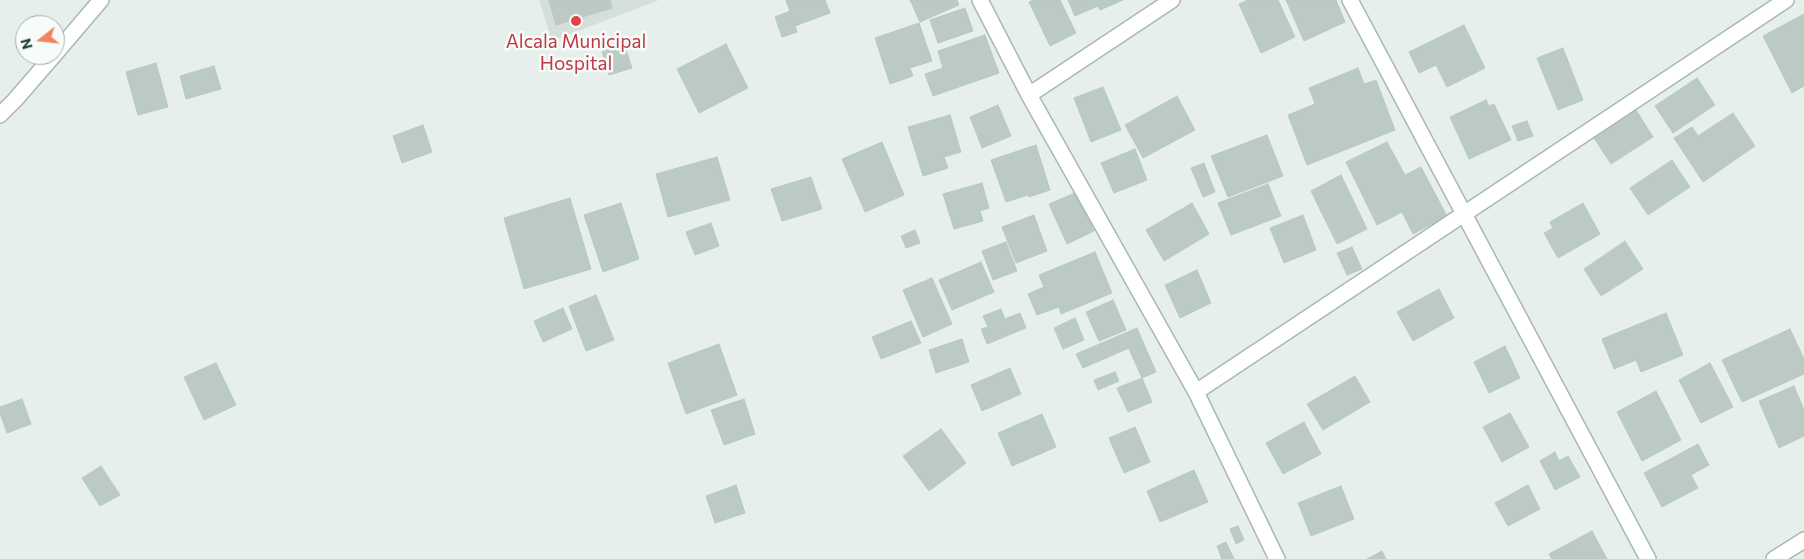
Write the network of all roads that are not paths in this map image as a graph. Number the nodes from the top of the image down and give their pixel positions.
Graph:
1 (101, 0) edge
2 (980, 0) edge
3 (1172, 0) edge
4 (1350, 0) edge
5 (1786, 0) edge
6 (65, 41) edge
7 (45, 65) edge
8 (1029, 96) junction
9 (0, 115) edge
10 (1464, 215) junction
11 (1196, 392) junction
12 (1804, 540) edge
13 (1277, 559) edge
14 (1648, 559) edge
15 (1774, 559) edge

1 - 6 street
2 - 8 street
3 - 8 street
4 - 10 street
5 - 10 street
7 - 9 street
8 - 11 street
10 - 11 street
10 - 14 street
11 - 13 street
12 - 15 street

